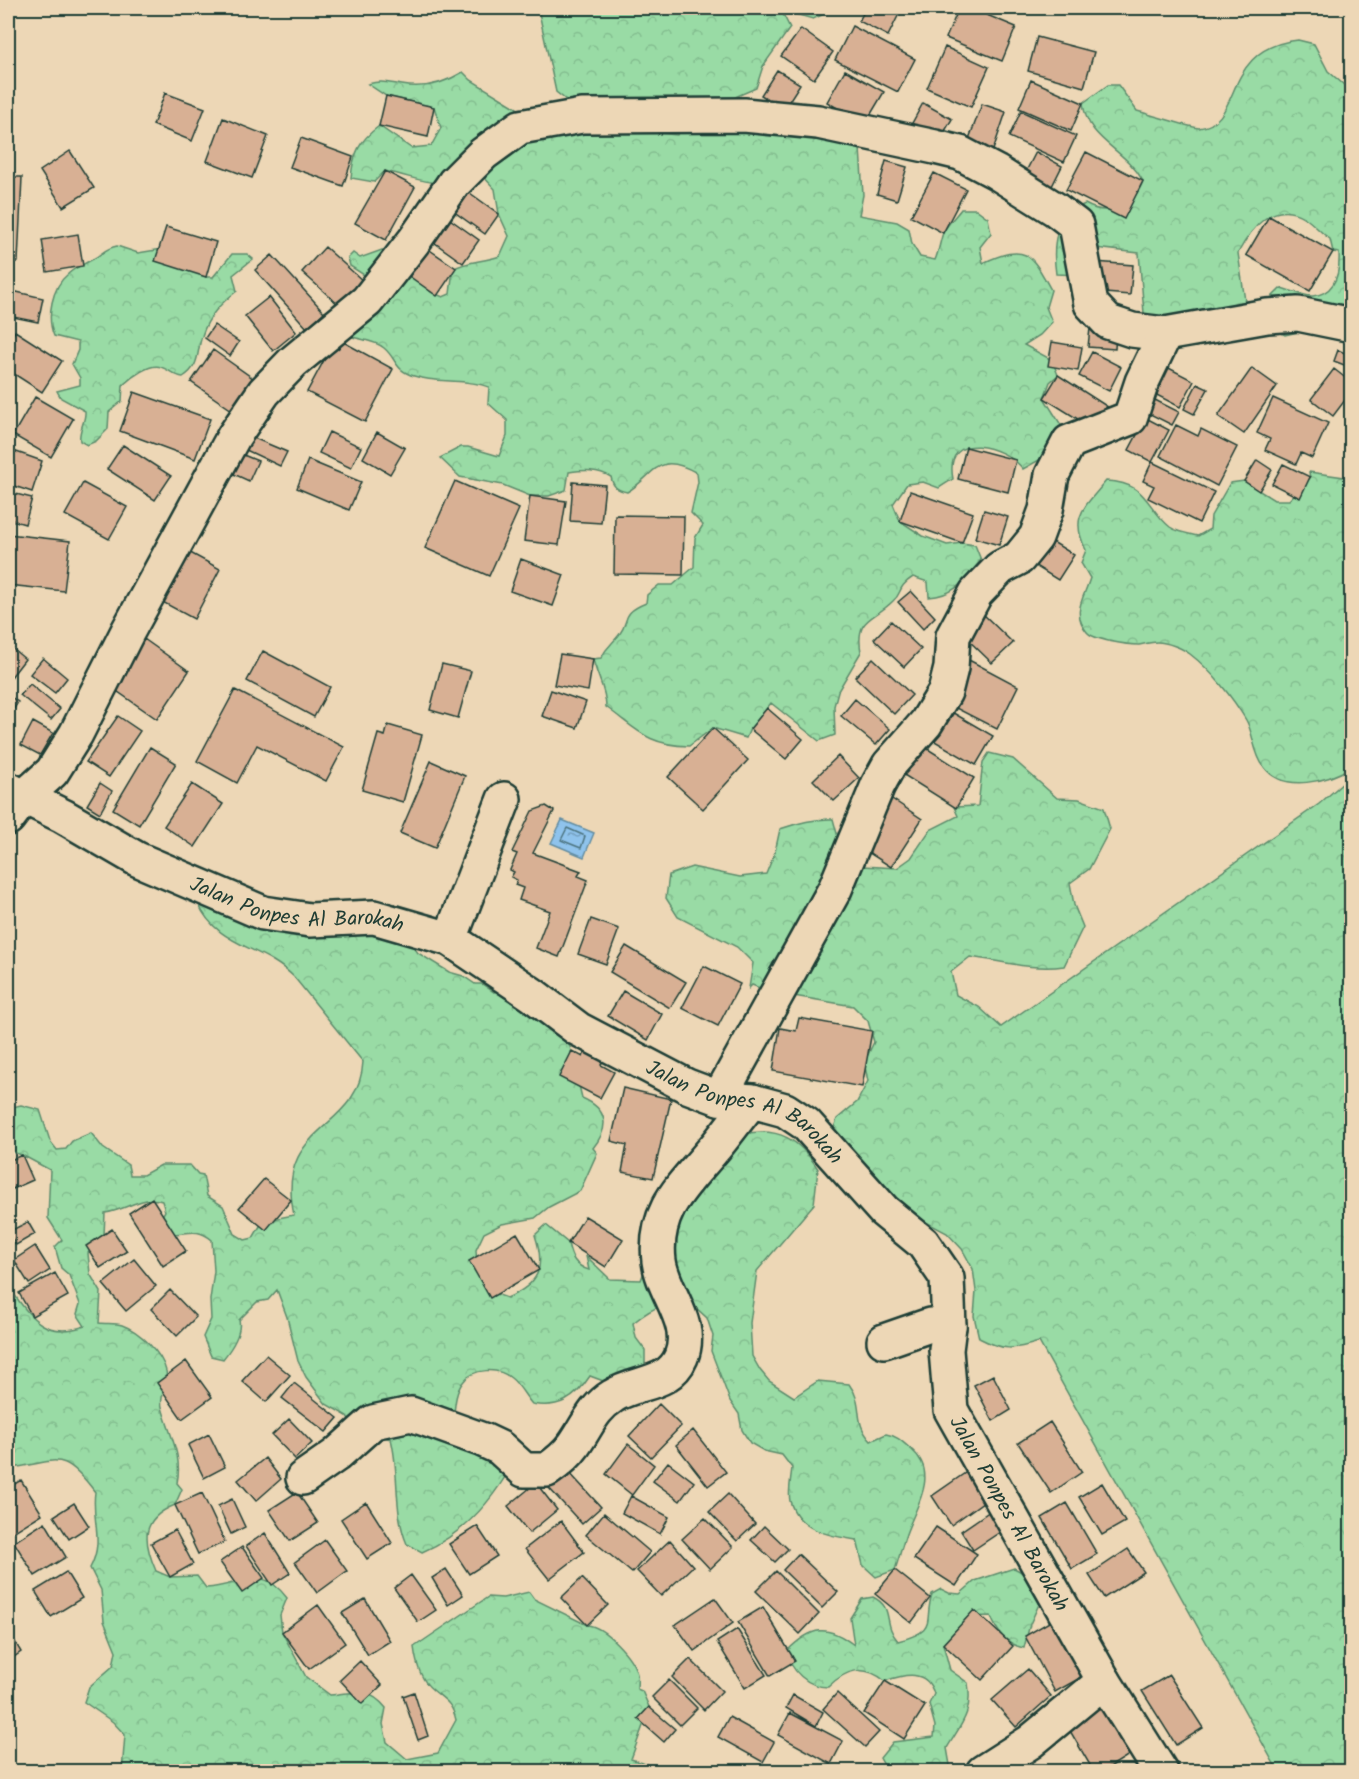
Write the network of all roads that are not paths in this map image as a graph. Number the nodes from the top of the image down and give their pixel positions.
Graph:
1 (1352, 325) edge
2 (1165, 334) junction
3 (504, 799) dead end
4 (13, 802) edge
5 (450, 939) junction
6 (719, 1098) junction
7 (752, 1101) junction
8 (948, 1326) junction
9 (884, 1341) dead end
10 (303, 1478) dead end
11 (1104, 1681) junction
12 (983, 1772) edge
13 (1161, 1772) edge

1 - 2 street
2 - 4 street
2 - 6 street
3 - 5 street
4 - 5 street, Jalan Ponpes Al Barokah
5 - 6 street, Jalan Ponpes Al Barokah
6 - 7 street, Jalan Ponpes Al Barokah
7 - 8 street, Jalan Ponpes Al Barokah
7 - 10 street
8 - 9 street
8 - 11 street, Jalan Ponpes Al Barokah
11 - 12 street
11 - 13 street, Jalan Ponpes Al Barokah

